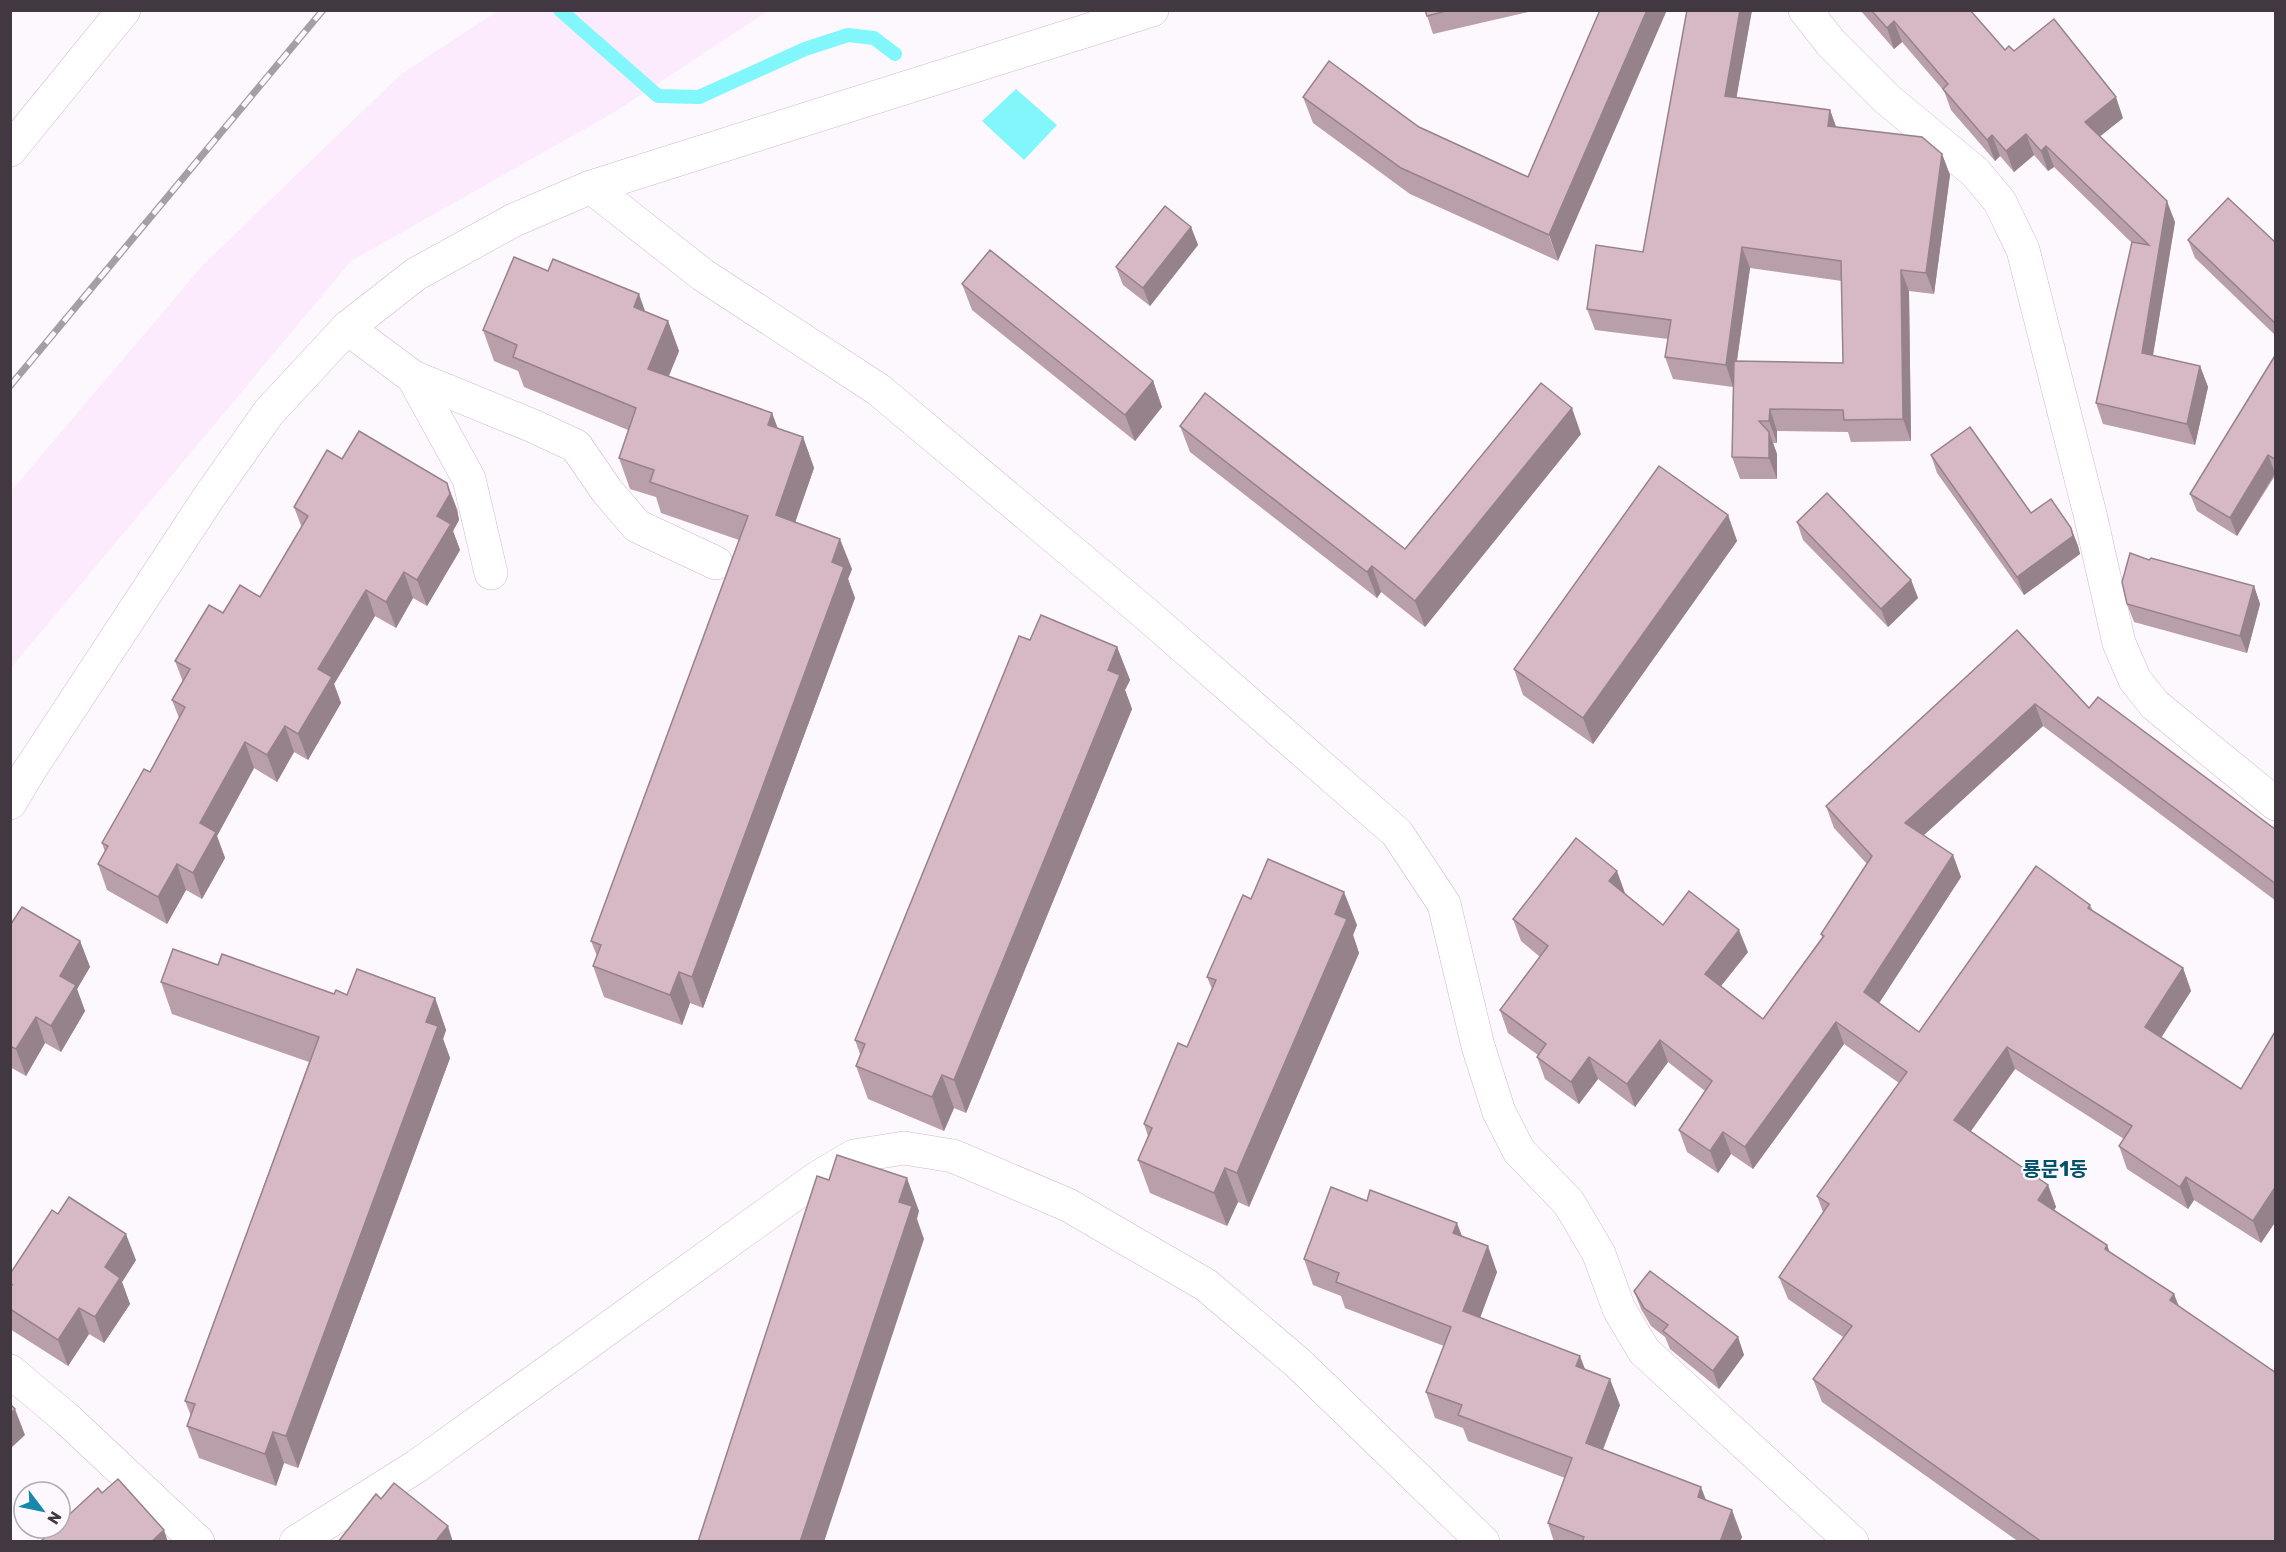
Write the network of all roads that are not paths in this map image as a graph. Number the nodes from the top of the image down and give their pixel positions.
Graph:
1 (124, 10) edge
2 (1152, 10) edge
3 (1805, 10) edge
4 (10, 150) edge
5 (591, 187) junction
6 (347, 328) junction
7 (413, 377) junction
8 (716, 563) dead end
9 (490, 573) dead end
10 (10, 803) edge
11 (2276, 804) edge
12 (10, 1371) edge
13 (198, 1542) edge
14 (296, 1542) edge
15 (1483, 1542) edge
16 (1852, 1542) edge

1 - 4 street
2 - 5 street
3 - 11 street
5 - 6 street
5 - 16 street
6 - 7 street
6 - 10 street
7 - 8 street
7 - 9 street
12 - 13 street
14 - 15 street

